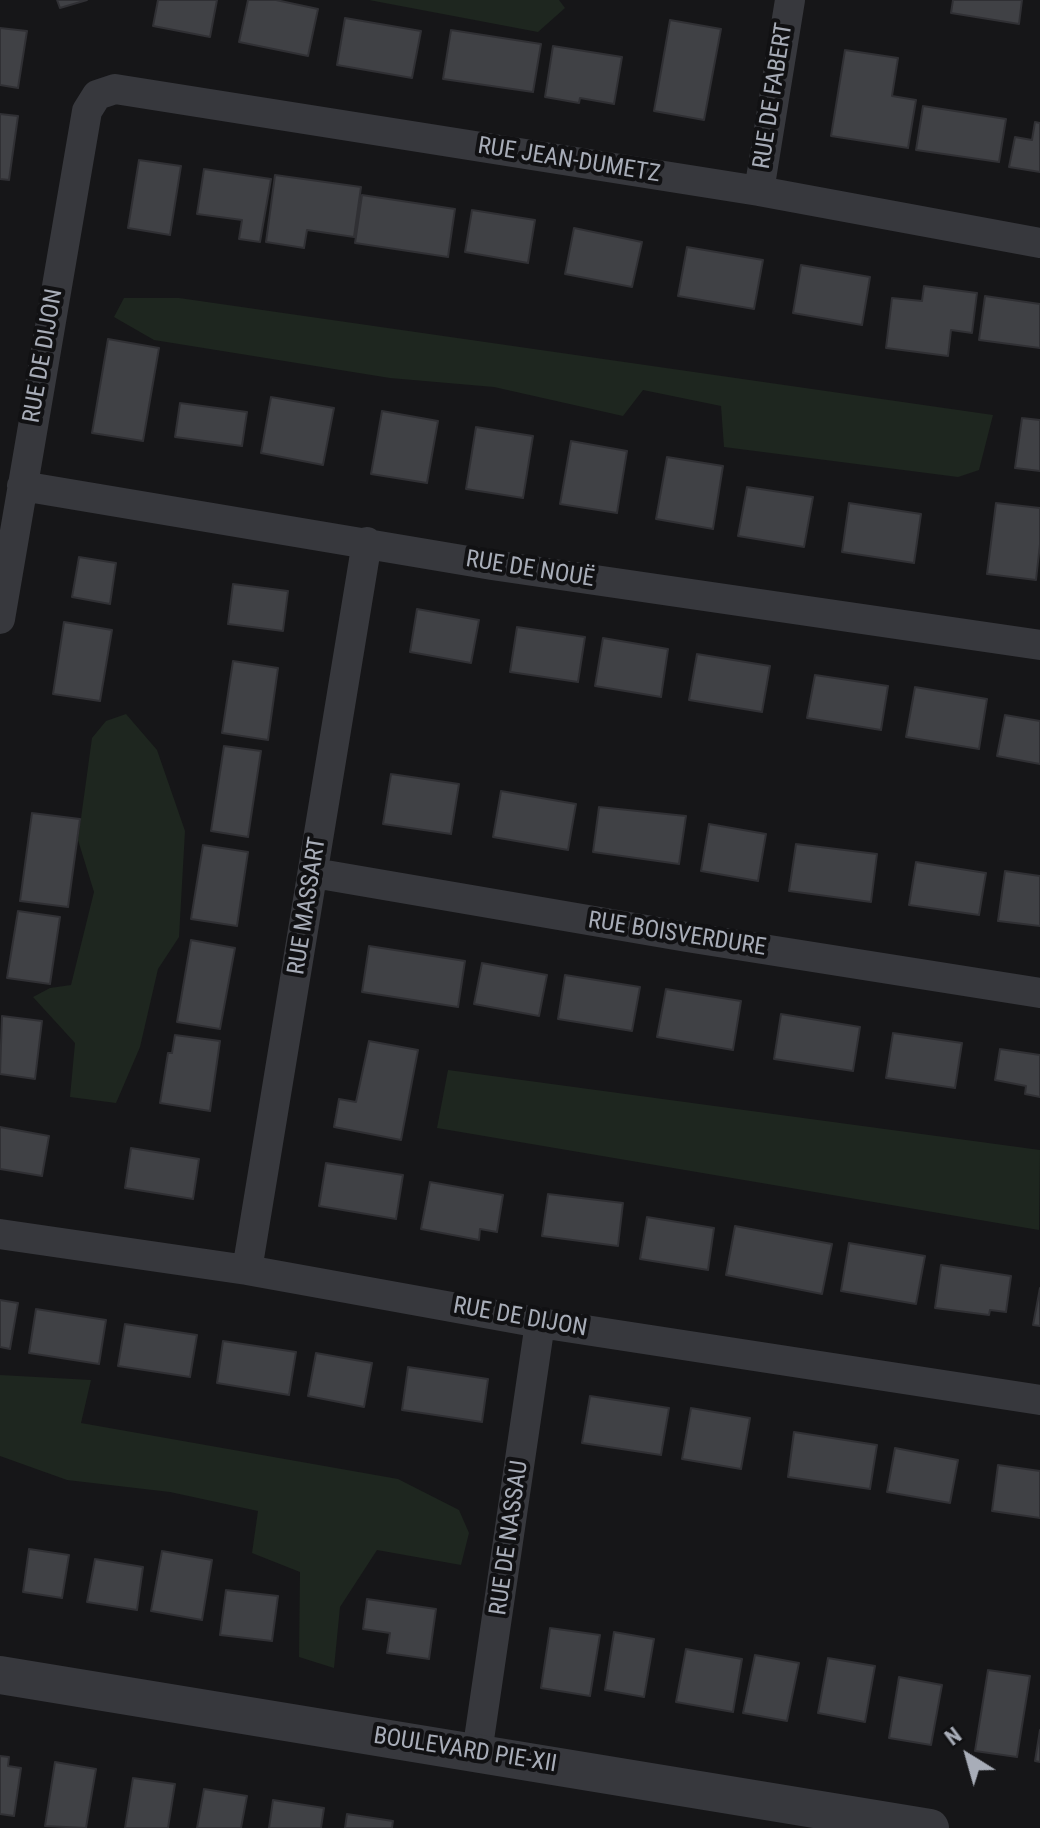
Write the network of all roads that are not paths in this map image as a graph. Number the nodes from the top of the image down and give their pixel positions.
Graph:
1 (790, 0) edge
2 (97, 95) joint
3 (759, 191) junction
4 (1040, 243) edge
5 (22, 486) junction
6 (367, 542) junction
7 (0, 619) edge
8 (1040, 645) edge
9 (314, 873) junction
10 (1040, 993) edge
11 (0, 1234) edge
12 (247, 1270) junction
13 (540, 1323) junction
14 (1040, 1400) edge
15 (0, 1675) edge
16 (477, 1753) junction
17 (930, 1828) edge

1 - 3 street, RUE DE FABERT
2 - 3 street, RUE JEAN-DUMETZ
2 - 5 street, RUE DE DIJON
3 - 4 street, RUE JEAN-DUMETZ
5 - 6 street, RUE DE NOUË
5 - 7 street, RUE DE DIJON
6 - 8 street, RUE DE NOUË
6 - 9 street, RUE MASSART
9 - 10 street, RUE BOISVERDURE
9 - 12 street, RUE MASSART
11 - 12 street, RUE DE DIJON
12 - 13 street, RUE DE DIJON
13 - 14 street, RUE DE DIJON
13 - 16 street, RUE DE NASSAU
15 - 16 street, BOULEVARD PIE-XII
16 - 17 street, BOULEVARD PIE-XII

